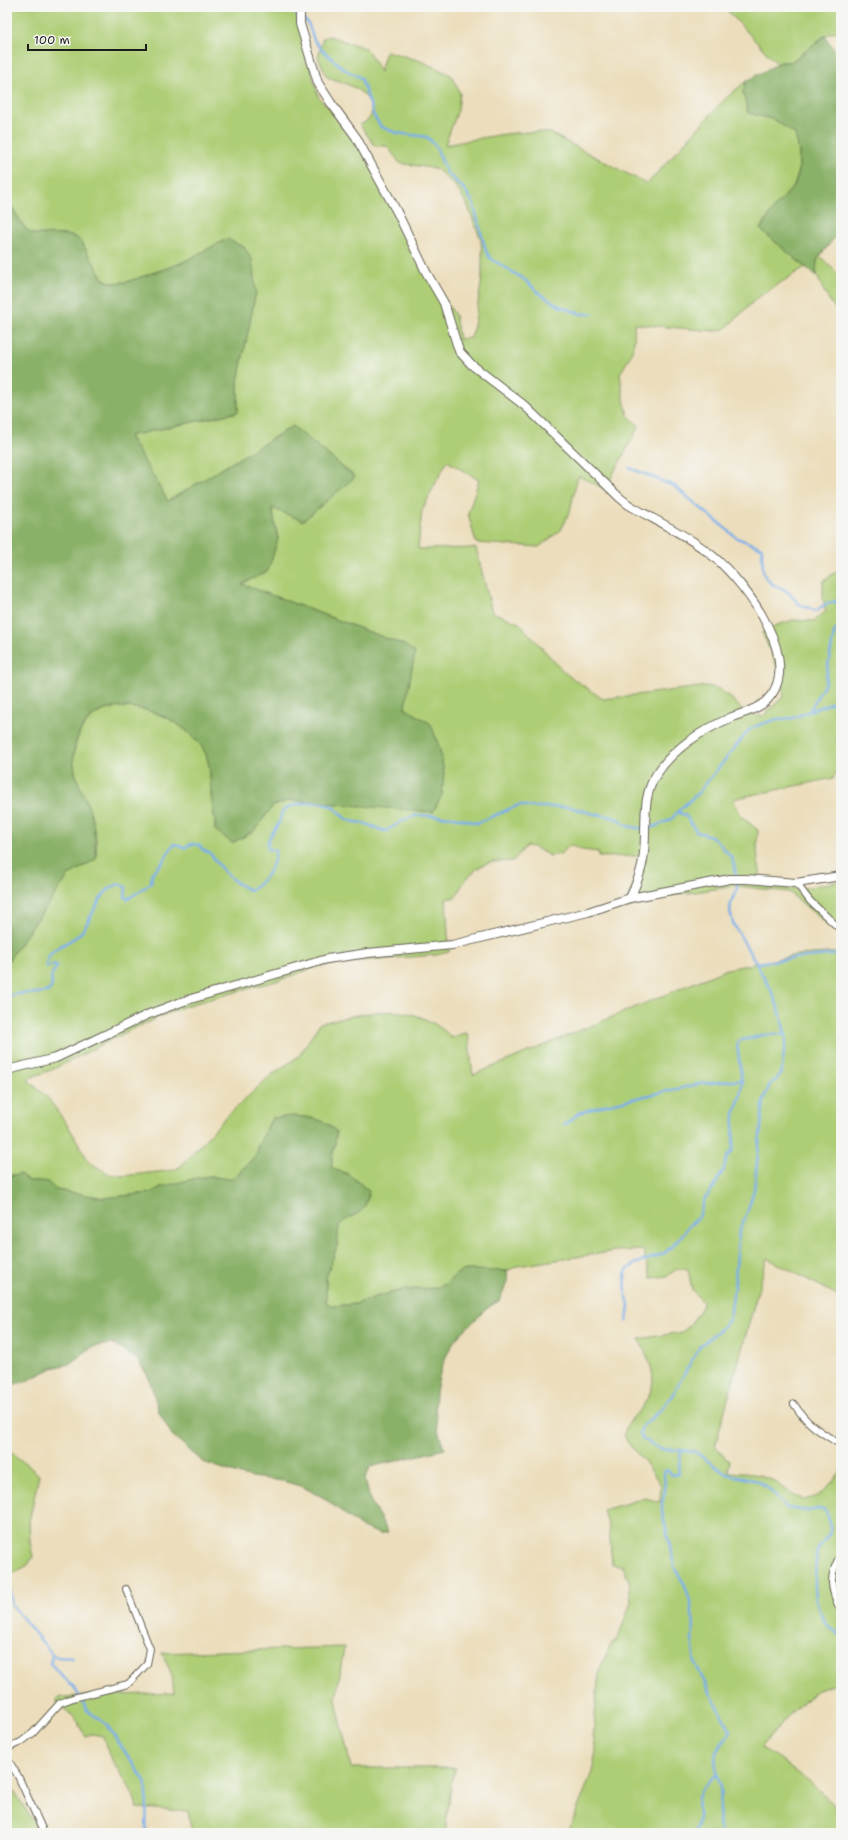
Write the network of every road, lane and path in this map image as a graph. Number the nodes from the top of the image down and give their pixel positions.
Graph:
1 (300, 7) edge
2 (841, 876) edge
3 (796, 883) junction
4 (630, 898) junction
5 (841, 930) edge
6 (7, 1070) edge
7 (794, 1404) dead end
8 (841, 1445) edge
9 (841, 1554) edge
10 (126, 1589) dead end
11 (841, 1611) edge
12 (7, 1748) edge
13 (7, 1758) edge
14 (44, 1833) edge

1 - 4 street
2 - 3 street
3 - 4 street
3 - 5 street
4 - 6 street
7 - 8 street
9 - 11 street
10 - 12 street
13 - 14 street

